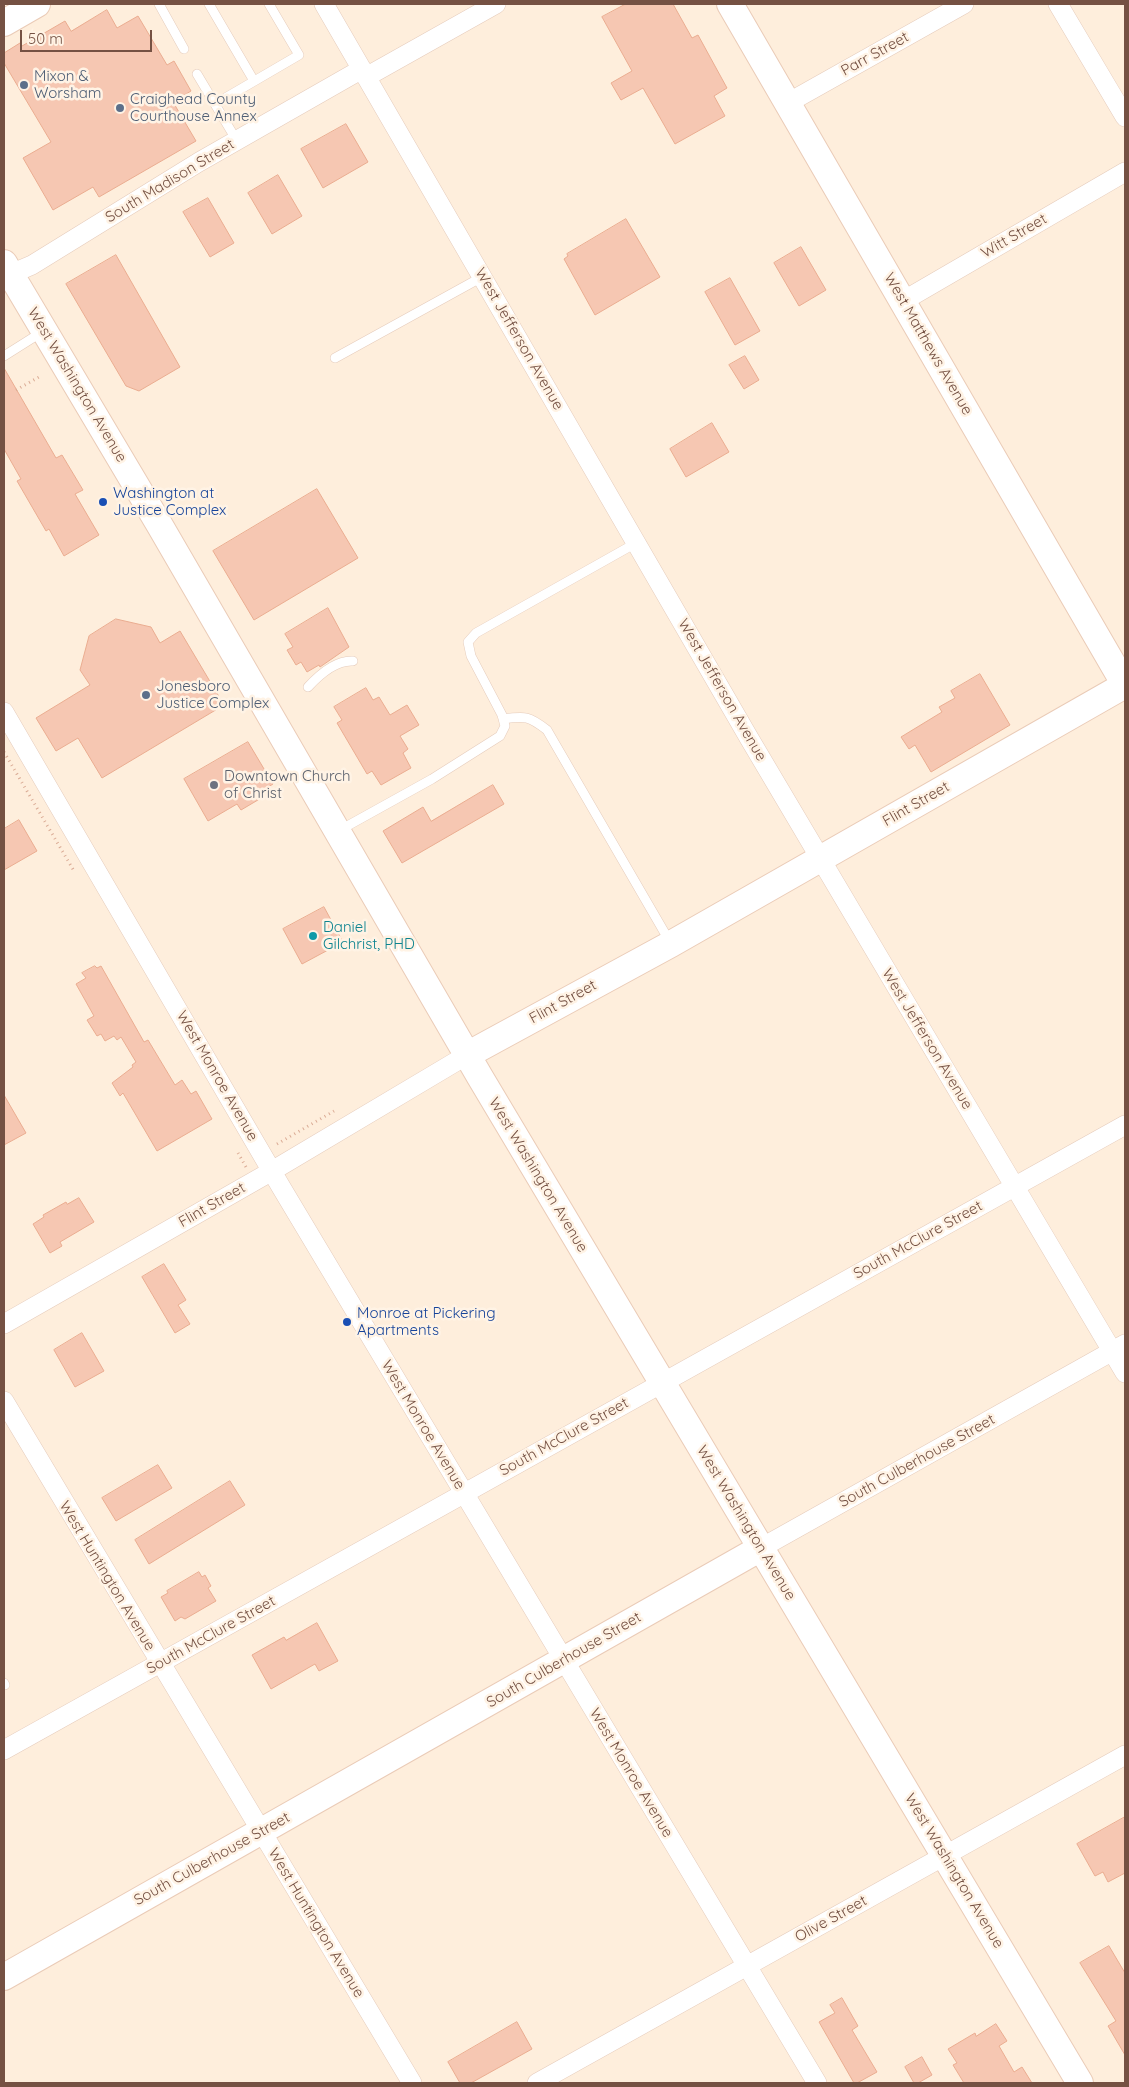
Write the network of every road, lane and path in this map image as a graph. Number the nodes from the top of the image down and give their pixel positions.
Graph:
1 (38, 4) edge
2 (159, 4) edge
3 (208, 4) edge
4 (269, 4) edge
5 (324, 4) edge
6 (496, 4) edge
7 (730, 4) edge
8 (964, 4) edge
9 (1058, 4) edge
10 (4, 23) edge
11 (184, 49) dead end
12 (364, 73) junction
13 (197, 74) dead end
14 (254, 81) junction
15 (215, 104) junction
16 (786, 104) junction
17 (1125, 117) edge
18 (237, 142) junction
19 (1125, 172) edge
20 (6, 272) edge
21 (482, 277) junction
22 (902, 301) junction
23 (44, 331) junction
24 (4, 356) edge
25 (335, 358) dead end
26 (39, 377) dead end
27 (16, 390) dead end
28 (636, 543) junction
29 (353, 661) dead end
30 (1125, 685) edge
31 (308, 687) dead end
32 (4, 712) edge
33 (503, 719) junction
34 (337, 832) junction
35 (820, 858) junction
36 (671, 944) junction
37 (467, 1055) junction
38 (1125, 1124) edge
39 (272, 1171) junction
40 (1014, 1186) junction
41 (4, 1324) edge
42 (1119, 1348) edge
43 (1125, 1372) edge
44 (663, 1384) junction
45 (4, 1402) edge
46 (464, 1493) junction
47 (761, 1548) junction
48 (563, 1660) junction
49 (160, 1664) junction
50 (4, 1750) edge
51 (1125, 1755) edge
52 (261, 1832) junction
53 (945, 1856) junction
54 (746, 1966) junction
55 (4, 1977) edge
56 (412, 2083) edge
57 (537, 2083) edge
58 (817, 2083) edge
59 (1080, 2083) edge

1 - 10 street
2 - 11 lane
3 - 14 lane
4 - 14 lane
5 - 12 street, West Jefferson Avenue
6 - 12 street, South Madison Street
7 - 16 street, West Matthews Avenue
8 - 16 street, Parr Street
9 - 17 street
12 - 18 street, South Madison Street
12 - 21 street, West Jefferson Avenue
13 - 15 lane
14 - 15 lane
15 - 18 lane
16 - 22 street, West Matthews Avenue
18 - 20 street, South Madison Street
19 - 22 street, Witt Street
20 - 23 street, West Washington Avenue
21 - 25 lane
21 - 28 street, West Jefferson Avenue
22 - 30 street, West Matthews Avenue
23 - 24 lane
23 - 34 street, West Washington Avenue
26 - 27 path
28 - 33 lane
28 - 35 street, West Jefferson Avenue
29 - 31 lane
30 - 35 street, Flint Street
32 - 39 street, West Monroe Avenue
33 - 34 lane
33 - 36 lane
34 - 37 street, West Washington Avenue
35 - 36 street, Flint Street
35 - 40 street, West Jefferson Avenue
36 - 37 street, Flint Street
37 - 39 street, Flint Street
37 - 44 street, West Washington Avenue
38 - 40 street, South McClure Street
39 - 41 street, Flint Street
39 - 46 street, West Monroe Avenue
40 - 42 street, West Jefferson Avenue
40 - 44 street, South McClure Street
42 - 43 street, West Jefferson Avenue
42 - 47 street, South Culberhouse Street
44 - 46 street, South McClure Street
44 - 47 street, West Washington Avenue
45 - 49 street, West Huntington Avenue
46 - 48 street, West Monroe Avenue
46 - 49 street, South McClure Street
47 - 48 street, South Culberhouse Street
47 - 53 street, West Washington Avenue
48 - 52 street, South Culberhouse Street
48 - 54 street, West Monroe Avenue
49 - 50 street, South McClure Street
49 - 52 street, West Huntington Avenue
51 - 53 street, Olive Street
52 - 55 street, South Culberhouse Street
52 - 56 street, West Huntington Avenue
53 - 54 street, Olive Street
53 - 59 street, West Washington Avenue
54 - 57 street, Olive Street
54 - 58 street, West Monroe Avenue

